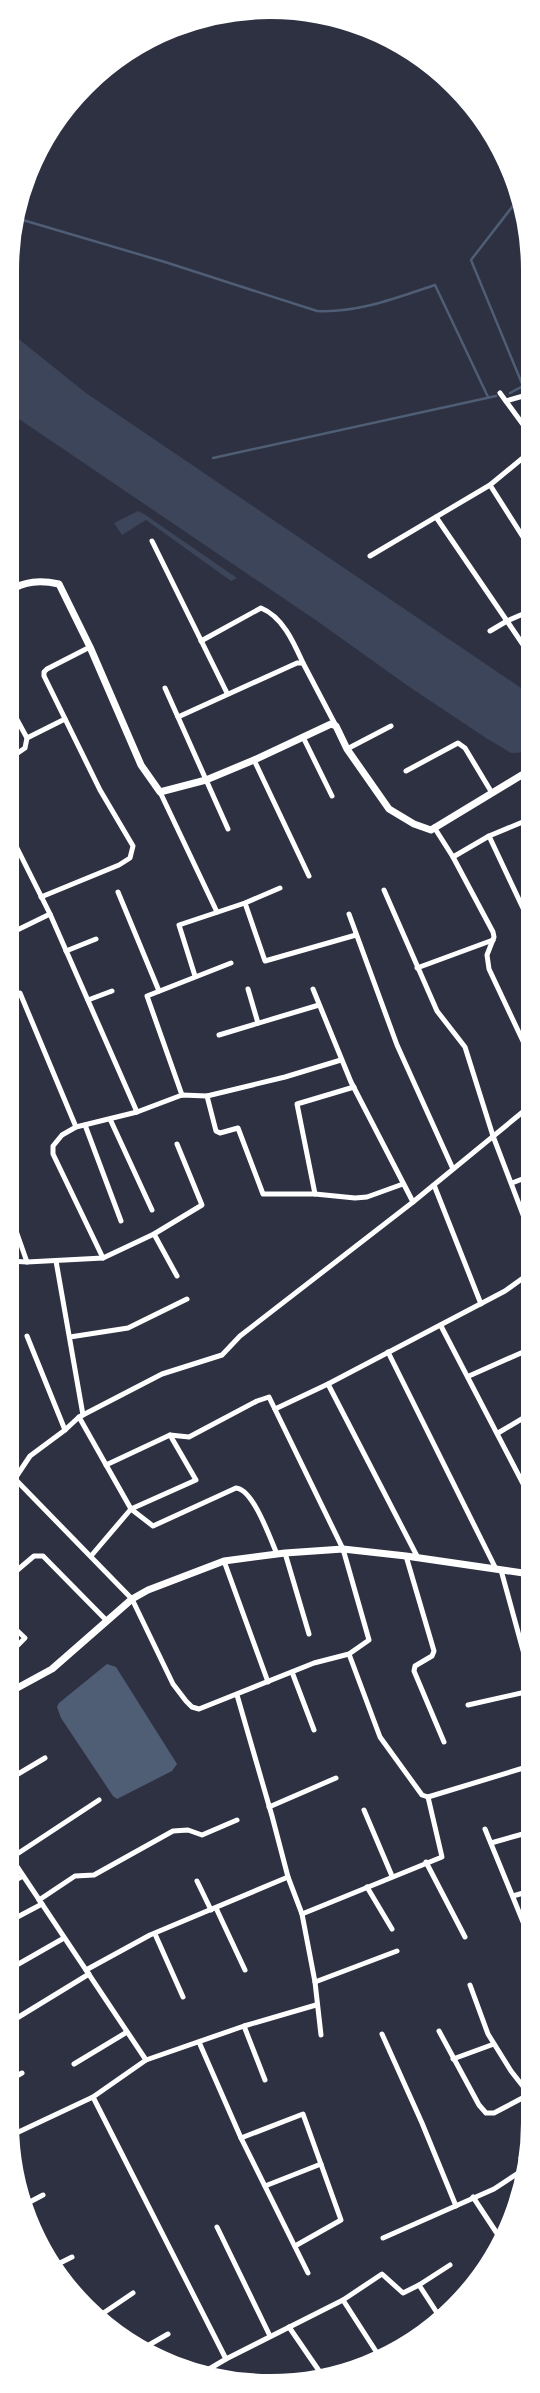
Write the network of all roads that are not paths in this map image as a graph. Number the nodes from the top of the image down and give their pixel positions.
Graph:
1 (500, 392) dead end
2 (524, 396) edge
3 (506, 401) junction
4 (524, 426) edge
5 (524, 457) edge
6 (490, 485) junction
7 (436, 517) junction
8 (524, 539) edge
9 (152, 540) dead end
10 (370, 556) dead end
11 (16, 588) edge
12 (524, 614) edge
13 (507, 621) junction
14 (490, 631) dead end
15 (201, 641) junction
16 (524, 646) edge
17 (90, 648) junction
18 (303, 663) junction
19 (166, 688) dead end
20 (227, 693) junction
21 (178, 716) junction
22 (16, 718) edge
23 (64, 719) junction
24 (336, 726) junction
25 (391, 726) dead end
26 (302, 737) junction
27 (27, 738) junction
28 (347, 750) junction
29 (16, 754) edge
30 (254, 760) junction
31 (406, 771) dead end
32 (524, 774) edge
33 (206, 780) junction
34 (160, 792) junction
35 (492, 793) junction
36 (332, 796) dead end
37 (524, 821) edge
38 (434, 827) junction
39 (228, 829) dead end
40 (489, 836) junction
41 (16, 846) edge
42 (453, 857) junction
43 (309, 876) dead end
44 (280, 888) dead end
45 (384, 890) dead end
46 (118, 892) dead end
47 (41, 897) junction
48 (245, 903) junction
49 (524, 910) edge
50 (216, 912) junction
51 (50, 914) junction
52 (349, 914) dead end
53 (16, 931) edge
54 (356, 936) junction
55 (96, 938) dead end
56 (493, 940) junction
57 (66, 951) junction
58 (231, 964) dead end
59 (417, 968) junction
60 (195, 976) junction
61 (248, 989) dead end
62 (314, 989) dead end
63 (112, 990) dead end
64 (159, 991) junction
65 (20, 993) dead end
66 (88, 1000) junction
67 (319, 1005) junction
68 (258, 1023) junction
69 (219, 1035) dead end
70 (524, 1043) edge
71 (341, 1060) junction
72 (354, 1087) junction
73 (182, 1095) junction
74 (207, 1096) junction
75 (524, 1111) edge
76 (137, 1112) junction
77 (110, 1119) junction
78 (85, 1125) junction
79 (76, 1127) junction
80 (494, 1136) junction
81 (177, 1144) dead end
82 (453, 1169) junction
83 (524, 1178) edge
84 (512, 1183) junction
85 (403, 1184) junction
86 (434, 1185) junction
87 (315, 1194) junction
88 (413, 1202) junction
89 (152, 1210) dead end
90 (524, 1216) edge
91 (121, 1221) dead end
92 (16, 1230) edge
93 (154, 1234) junction
94 (104, 1258) junction
95 (16, 1261) edge
96 (56, 1261) junction
97 (28, 1262) junction
98 (177, 1276) dead end
99 (524, 1277) edge
100 (187, 1299) dead end
101 (481, 1304) junction
102 (441, 1326) junction
103 (27, 1336) dead end
104 (70, 1337) junction
105 (524, 1351) edge
106 (388, 1352) junction
107 (469, 1376) junction
108 (328, 1384) junction
109 (274, 1409) junction
110 (81, 1416) junction
111 (524, 1418) edge
112 (66, 1430) junction
113 (498, 1433) junction
114 (170, 1435) junction
115 (106, 1465) junction
116 (16, 1480) joint
117 (524, 1485) edge
118 (131, 1509) junction
119 (343, 1549) junction
120 (285, 1552) junction
121 (277, 1554) junction
122 (90, 1556) junction
123 (406, 1556) junction
124 (418, 1558) junction
125 (224, 1561) junction
126 (498, 1569) junction
127 (16, 1571) edge
128 (524, 1573) edge
129 (132, 1599) junction
130 (107, 1621) junction
131 (16, 1630) edge
132 (309, 1634) dead end
133 (16, 1647) edge
134 (348, 1654) junction
135 (524, 1656) edge
136 (292, 1672) junction
137 (268, 1682) junction
138 (16, 1689) edge
139 (524, 1692) edge
140 (237, 1695) junction
141 (468, 1705) dead end
142 (314, 1730) dead end
143 (444, 1742) dead end
144 (45, 1758) dead end
145 (524, 1768) edge
146 (16, 1775) edge
147 (336, 1778) dead end
148 (428, 1797) junction
149 (99, 1800) dead end
150 (269, 1807) junction
151 (364, 1810) dead end
152 (237, 1820) dead end
153 (485, 1829) dead end
154 (524, 1834) edge
155 (490, 1843) junction
156 (16, 1852) edge
157 (426, 1862) junction
158 (16, 1865) edge
159 (24, 1876) junction
160 (392, 1876) junction
161 (288, 1877) junction
162 (16, 1880) edge
163 (197, 1881) dead end
164 (367, 1887) junction
165 (524, 1893) edge
166 (513, 1896) junction
167 (41, 1902) junction
168 (213, 1909) junction
169 (302, 1914) junction
170 (16, 1917) edge
171 (524, 1923) edge
172 (392, 1929) dead end
173 (155, 1934) junction
174 (465, 1937) dead end
175 (64, 1938) junction
176 (397, 1951) dead end
177 (16, 1965) edge
178 (246, 1970) dead end
179 (87, 1972) junction
180 (315, 1982) junction
181 (470, 1985) dead end
182 (184, 1997) dead end
183 (316, 2005) junction
184 (17, 2018) dead end
185 (244, 2026) junction
186 (439, 2031) dead end
187 (127, 2032) junction
188 (382, 2034) dead end
189 (321, 2035) dead end
190 (199, 2042) junction
191 (494, 2044) junction
192 (453, 2059) junction
193 (146, 2060) junction
194 (74, 2064) dead end
195 (22, 2073) dead end
196 (16, 2076) edge
197 (265, 2080) dead end
198 (524, 2087) edge
199 (93, 2097) junction
200 (524, 2097) edge
201 (17, 2133) edge
202 (241, 2138) junction
203 (321, 2164) junction
204 (519, 2173) edge
205 (265, 2186) junction
206 (43, 2195) dead end
207 (473, 2197) junction
208 (29, 2202) edge
209 (456, 2206) junction
210 (217, 2227) dead end
211 (498, 2235) edge
212 (384, 2238) dead end
213 (295, 2246) junction
214 (72, 2257) dead end
215 (59, 2264) edge
216 (450, 2265) dead end
217 (308, 2273) dead end
218 (419, 2285) junction
219 (133, 2293) dead end
220 (343, 2300) junction
221 (102, 2313) edge
222 (437, 2314) edge
223 (289, 2326) junction
224 (168, 2334) dead end
225 (270, 2336) junction
226 (148, 2346) edge
227 (377, 2353) edge
228 (226, 2360) junction
229 (209, 2369) edge
230 (320, 2372) edge

1 - 3 street
2 - 3 street
3 - 4 street
5 - 6 street
6 - 7 street
6 - 8 street
7 - 10 street
7 - 13 street
9 - 15 street
11 - 17 street
12 - 13 street
13 - 14 street
13 - 16 street
15 - 18 street
15 - 20 street
17 - 23 street
17 - 34 street
18 - 20 street
18 - 24 street
19 - 21 street
20 - 21 street
21 - 33 street
22 - 27 street
23 - 27 street
23 - 47 street
24 - 26 street
24 - 28 street
25 - 28 street
26 - 30 street
26 - 36 street
27 - 29 street
28 - 38 street
30 - 33 street
30 - 43 street
31 - 35 street
32 - 35 street
33 - 34 street
33 - 39 street
34 - 50 street
35 - 38 street
37 - 40 street
38 - 42 street
40 - 42 street
40 - 49 street
41 - 47 street
42 - 56 street
44 - 48 street
45 - 59 street
46 - 64 street
47 - 51 street
48 - 50 street
48 - 54 street
50 - 60 street
51 - 53 street
51 - 57 street
52 - 54 street
54 - 82 street
55 - 57 street
56 - 59 street
56 - 70 street
57 - 66 street
58 - 60 street
59 - 80 street
60 - 64 street
61 - 68 street
62 - 67 street
63 - 66 street
64 - 73 street
65 - 79 street
66 - 76 street
67 - 68 street
67 - 71 street
68 - 69 street
71 - 72 street
71 - 74 street
72 - 85 street
72 - 87 street
73 - 74 street
73 - 76 street
74 - 87 street
75 - 80 street
76 - 77 street
77 - 78 street
77 - 89 street
78 - 79 street
78 - 91 street
79 - 94 street
80 - 82 street
80 - 84 street
81 - 93 street
82 - 86 street
83 - 84 street
84 - 90 street
85 - 87 street
85 - 88 street
86 - 88 street
86 - 101 street
88 - 110 street
92 - 97 street
93 - 94 street
93 - 98 street
94 - 96 street
95 - 97 street
96 - 97 street
96 - 104 street
99 - 101 street
100 - 104 street
101 - 102 street
102 - 106 street
102 - 107 street
103 - 112 street
104 - 110 street
105 - 107 street
106 - 108 street
106 - 126 street
107 - 113 street
108 - 109 street
108 - 124 street
109 - 114 street
109 - 119 street
110 - 112 street
110 - 115 street
111 - 113 street
112 - 116 street
113 - 117 street
114 - 115 street
114 - 118 street
115 - 118 street
116 - 122 street
118 - 121 street
118 - 122 street
119 - 120 street
119 - 123 street
119 - 134 street
120 - 121 street
120 - 132 street
121 - 125 street
122 - 129 street
123 - 124 street
123 - 143 street
124 - 126 street
125 - 129 street
125 - 137 street
126 - 128 street
126 - 135 street
127 - 130 street
129 - 130 street
129 - 140 street
130 - 138 street
131 - 133 street
134 - 136 street
134 - 148 street
136 - 137 street
136 - 142 street
137 - 140 street
139 - 141 street
140 - 150 street
144 - 146 street
145 - 148 street
147 - 150 street
148 - 157 street
149 - 156 street
150 - 161 street
151 - 160 street
152 - 167 street
153 - 155 street
154 - 155 street
155 - 166 street
157 - 160 street
157 - 174 street
158 - 159 street
159 - 162 street
159 - 167 street
160 - 164 street
161 - 168 street
161 - 169 street
163 - 168 street
164 - 169 street
164 - 172 street
165 - 166 street
166 - 171 street
167 - 170 street
167 - 175 street
168 - 173 street
168 - 178 street
169 - 180 street
173 - 179 street
173 - 182 street
175 - 177 street
175 - 179 street
176 - 180 street
179 - 184 street
179 - 187 street
180 - 183 street
181 - 191 street
183 - 185 street
183 - 189 street
185 - 190 street
185 - 197 street
186 - 192 street
187 - 193 street
187 - 194 street
188 - 209 street
190 - 193 street
190 - 202 street
191 - 192 street
191 - 198 street
192 - 200 street
193 - 199 street
195 - 196 street
199 - 201 street
199 - 228 street
202 - 203 street
202 - 205 street
203 - 205 street
203 - 213 street
204 - 207 street
205 - 213 street
206 - 208 street
207 - 209 street
207 - 211 street
209 - 212 street
210 - 225 street
213 - 217 street
214 - 215 street
216 - 218 street
218 - 220 street
218 - 222 street
219 - 221 street
220 - 223 street
220 - 227 street
223 - 225 street
223 - 230 street
224 - 226 street
225 - 228 street
228 - 229 street

